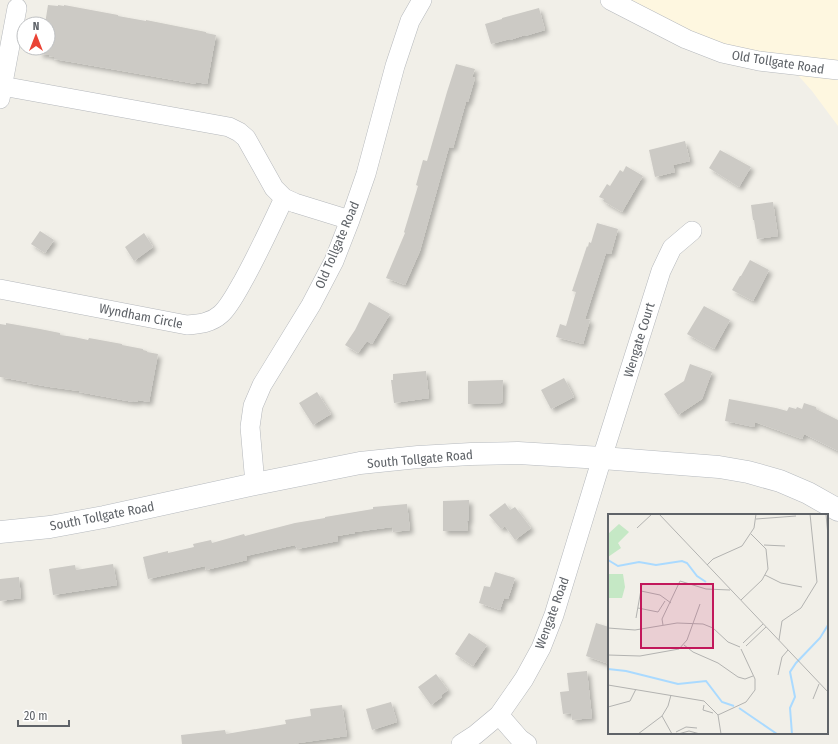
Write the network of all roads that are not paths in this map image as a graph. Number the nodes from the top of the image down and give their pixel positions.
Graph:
1 (422, 0) edge
2 (610, 0) edge
3 (17, 8) dead end
4 (838, 70) edge
5 (1, 93) edge
6 (284, 198) junction
7 (350, 220) junction
8 (692, 231) dead end
9 (0, 288) edge
10 (602, 458) junction
11 (255, 484) junction
12 (838, 510) edge
13 (0, 532) edge
14 (499, 715) junction
15 (461, 744) edge
16 (527, 744) edge

1 - 7 street, Old Tollgate Road
2 - 4 street, Old Tollgate Road
3 - 5 street
5 - 6 street
6 - 7 street
6 - 9 street, Wyndham Circle
7 - 11 street, Old Tollgate Road
8 - 10 street, Wengate Court
10 - 11 street, South Tollgate Road
10 - 12 street, South Tollgate Road
10 - 14 street, Wengate Road
11 - 13 street, South Tollgate Road
14 - 15 street, Wengate Road
14 - 16 street

